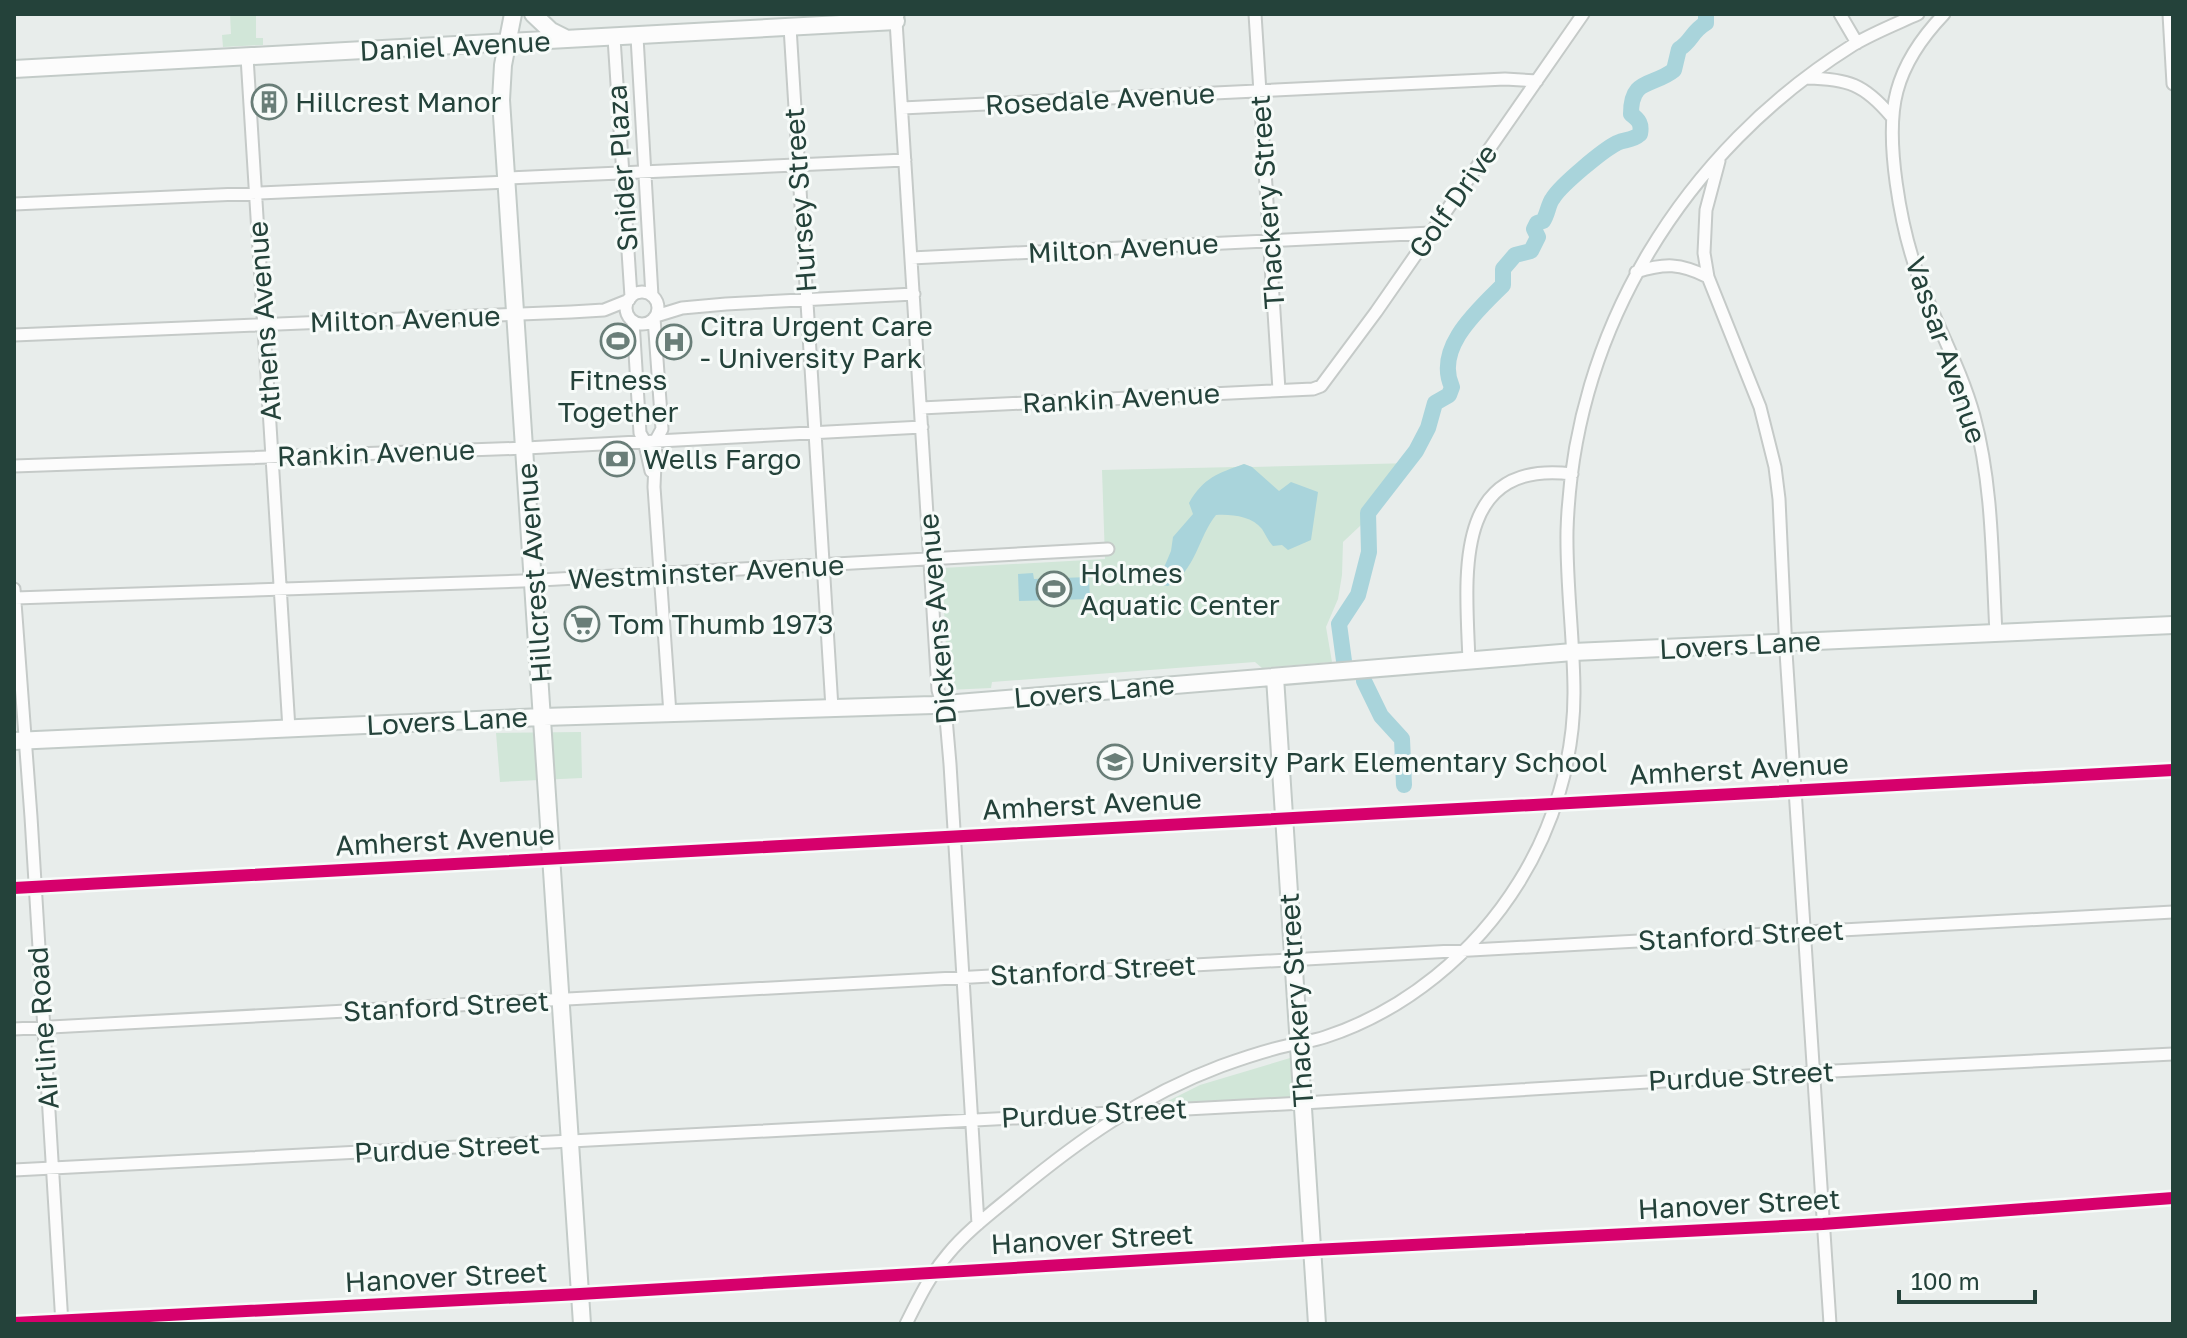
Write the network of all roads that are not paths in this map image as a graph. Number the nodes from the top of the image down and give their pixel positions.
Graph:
1 (513, 14) edge
2 (533, 14) edge
3 (1255, 14) edge
4 (1583, 14) edge
5 (1840, 14) edge
6 (1918, 14) edge
7 (1944, 14) edge
8 (2169, 14) edge
9 (897, 18) edge
10 (790, 27) junction
11 (637, 37) junction
12 (614, 38) junction
13 (568, 40) junction
14 (1857, 43) junction
15 (508, 44) junction
16 (247, 57) junction
17 (14, 69) edge
18 (1806, 78) junction
19 (1537, 81) junction
20 (2173, 84) edge
21 (1259, 91) junction
22 (902, 108) junction
23 (1891, 116) junction
24 (1721, 154) junction
25 (905, 160) junction
26 (798, 166) junction
27 (645, 172) junction
28 (622, 173) junction
29 (508, 180) junction
30 (256, 192) junction
31 (14, 204) edge
32 (1431, 233) junction
33 (1269, 241) junction
34 (911, 258) junction
35 (1636, 272) junction
36 (1708, 277) junction
37 (914, 294) junction
38 (654, 298) junction
39 (630, 299) junction
40 (806, 300) junction
41 (682, 308) junction
42 (604, 310) junction
43 (517, 315) junction
44 (655, 317) junction
45 (631, 319) junction
46 (265, 325) junction
47 (14, 335) edge
48 (1321, 386) joint
49 (1279, 390) junction
50 (921, 408) junction
51 (922, 427) junction
52 (815, 432) junction
53 (650, 440) junction
54 (526, 448) junction
55 (273, 457) junction
56 (14, 466) edge
57 (1572, 474) junction
58 (1108, 549) dead end
59 (930, 559) junction
60 (823, 566) junction
61 (660, 575) junction
62 (534, 580) junction
63 (281, 588) junction
64 (14, 589) edge
65 (15, 598) edge
66 (2173, 625) edge
67 (1996, 633) junction
68 (1785, 643) junction
69 (1573, 652) junction
70 (1469, 661) junction
71 (1275, 677) junction
72 (942, 704) junction
73 (832, 708) junction
74 (670, 714) junction
75 (543, 717) junction
76 (289, 729) junction
77 (19, 741) edge
78 (2173, 770) edge
79 (1795, 790) junction
80 (1555, 803) junction
81 (1284, 818) junction
82 (954, 835) junction
83 (552, 857) junction
84 (35, 887) junction
85 (14, 888) edge
86 (2173, 912) edge
87 (1804, 932) junction
88 (1465, 951) junction
89 (1293, 960) junction
90 (962, 977) junction
91 (561, 1000) junction
92 (43, 1028) junction
93 (14, 1029) edge
94 (1299, 1044) junction
95 (2173, 1054) edge
96 (1814, 1072) junction
97 (1303, 1103) junction
98 (1127, 1110) junction
99 (972, 1119) junction
100 (570, 1142) junction
101 (52, 1168) junction
102 (14, 1170) edge
103 (2173, 1198) edge
104 (978, 1224) junction
105 (1823, 1224) junction
106 (1313, 1250) junction
107 (935, 1272) junction
108 (580, 1294) junction
109 (61, 1322) edge
110 (14, 1323) edge
111 (582, 1324) edge
112 (906, 1324) edge
113 (1317, 1324) edge
114 (1830, 1324) edge

1 - 15 street, Hillcrest Avenue
2 - 13 street
3 - 21 street, Thackery Street
4 - 19 street, Golf Drive
5 - 14 street
6 - 14 street
7 - 23 street, Vassar Avenue
8 - 20 street
9 - 10 street, Daniel Avenue
9 - 22 street, Dickens Avenue
10 - 11 street, Daniel Avenue
10 - 26 street, Hursey Street
11 - 12 street, Daniel Avenue
11 - 27 street, Snider Plaza
12 - 13 street, Daniel Avenue
12 - 28 street, Snider Plaza
13 - 15 street, Daniel Avenue
14 - 18 street
15 - 16 street, Daniel Avenue
15 - 29 street, Hillcrest Avenue
16 - 17 street, Daniel Avenue
16 - 30 street, Athens Avenue
18 - 23 street
18 - 24 street
19 - 21 street, Rosedale Avenue
19 - 32 street, Golf Drive
21 - 22 street, Rosedale Avenue
21 - 33 street, Thackery Street
22 - 25 street, Dickens Avenue
23 - 67 street, Vassar Avenue
24 - 35 street
24 - 36 street
25 - 26 street
25 - 34 street, Dickens Avenue
26 - 27 street
26 - 40 street, Hursey Street
27 - 28 street
27 - 38 street, Snider Plaza
28 - 29 street
28 - 39 street, Snider Plaza
29 - 30 street
29 - 43 street, Hillcrest Avenue
30 - 31 street
30 - 46 street, Athens Avenue
32 - 33 street, Milton Avenue
32 - 48 street, Golf Drive
33 - 34 street, Milton Avenue
33 - 49 street, Thackery Street
34 - 37 street, Dickens Avenue
35 - 36 street
35 - 57 street
36 - 68 street
37 - 40 street
37 - 50 street, Dickens Avenue
38 - 39 street
38 - 41 street
38 - 44 street
39 - 42 street, Milton Avenue
39 - 45 street
40 - 41 street
40 - 52 street, Hursey Street
41 - 44 street
42 - 43 street, Milton Avenue
42 - 45 street, Milton Avenue
43 - 46 street, Milton Avenue
43 - 54 street, Hillcrest Avenue
44 - 45 street
44 - 53 street
45 - 53 street
46 - 47 street, Milton Avenue
46 - 55 street, Athens Avenue
48 - 49 street, Rankin Avenue
49 - 50 street, Rankin Avenue
50 - 51 street, Dickens Avenue
51 - 52 street, Rankin Avenue
51 - 59 street, Dickens Avenue
52 - 53 street, Rankin Avenue
52 - 60 street, Hursey Street
53 - 54 street, Rankin Avenue
53 - 61 street
54 - 55 street, Rankin Avenue
54 - 62 street, Hillcrest Avenue
55 - 56 street, Rankin Avenue
55 - 63 street, Athens Avenue
57 - 69 street
57 - 70 street
58 - 59 street, Westminster Avenue
59 - 60 street, Westminster Avenue
59 - 72 street, Dickens Avenue
60 - 61 street, Westminster Avenue
60 - 73 street, Hursey Street
61 - 62 street, Westminster Avenue
61 - 74 street
62 - 63 street, Westminster Avenue
62 - 75 street, Hillcrest Avenue
63 - 65 street, Westminster Avenue
63 - 76 street, Athens Avenue
64 - 65 street, Airline Road
65 - 77 street, Airline Road
66 - 67 street, Lovers Lane
67 - 68 street, Lovers Lane
68 - 69 street, Lovers Lane
68 - 79 street
69 - 70 street, Lovers Lane
69 - 80 street
70 - 71 street, Lovers Lane
71 - 72 street, Lovers Lane
71 - 81 street, Thackery Street
72 - 73 street, Lovers Lane
72 - 82 street, Dickens Avenue
73 - 74 street, Lovers Lane
74 - 75 street, Lovers Lane
75 - 76 street, Lovers Lane
75 - 83 street, Hillcrest Avenue
76 - 77 street, Lovers Lane
77 - 84 street, Airline Road
78 - 79 street, Amherst Avenue
79 - 80 street, Amherst Avenue
79 - 87 street
80 - 81 street, Amherst Avenue
80 - 88 street
81 - 82 street, Amherst Avenue
81 - 89 street, Thackery Street
82 - 83 street, Amherst Avenue
82 - 90 street, Dickens Avenue
83 - 84 street, Amherst Avenue
83 - 91 street, Hillcrest Avenue
84 - 85 street, Amherst Avenue
84 - 92 street, Airline Road
86 - 87 street, Stanford Street
87 - 88 street, Stanford Street
87 - 96 street
88 - 89 street, Stanford Street
88 - 94 street
89 - 90 street, Stanford Street
89 - 94 street, Thackery Street
90 - 91 street, Stanford Street
90 - 99 street, Dickens Avenue
91 - 92 street, Stanford Street
91 - 100 street, Hillcrest Avenue
92 - 93 street, Stanford Street
92 - 101 street, Airline Road
94 - 97 street, Thackery Street
94 - 98 street
95 - 96 street, Purdue Street
96 - 97 street, Purdue Street
96 - 105 street
97 - 98 street, Purdue Street
97 - 106 street, Thackery Street
98 - 99 street, Purdue Street
98 - 104 street
99 - 100 street, Purdue Street
99 - 104 street, Dickens Avenue
100 - 101 street, Purdue Street
100 - 108 street, Hillcrest Avenue
101 - 102 street, Purdue Street
101 - 109 street, Airline Road
103 - 105 street, Hanover Street
104 - 107 street
105 - 106 street, Hanover Street
105 - 114 street
106 - 107 street, Hanover Street
106 - 113 street, Thackery Street
107 - 108 street, Hanover Street
107 - 112 street
108 - 109 street, Hanover Street
108 - 111 street, Hillcrest Avenue
109 - 110 street, Hanover Street

